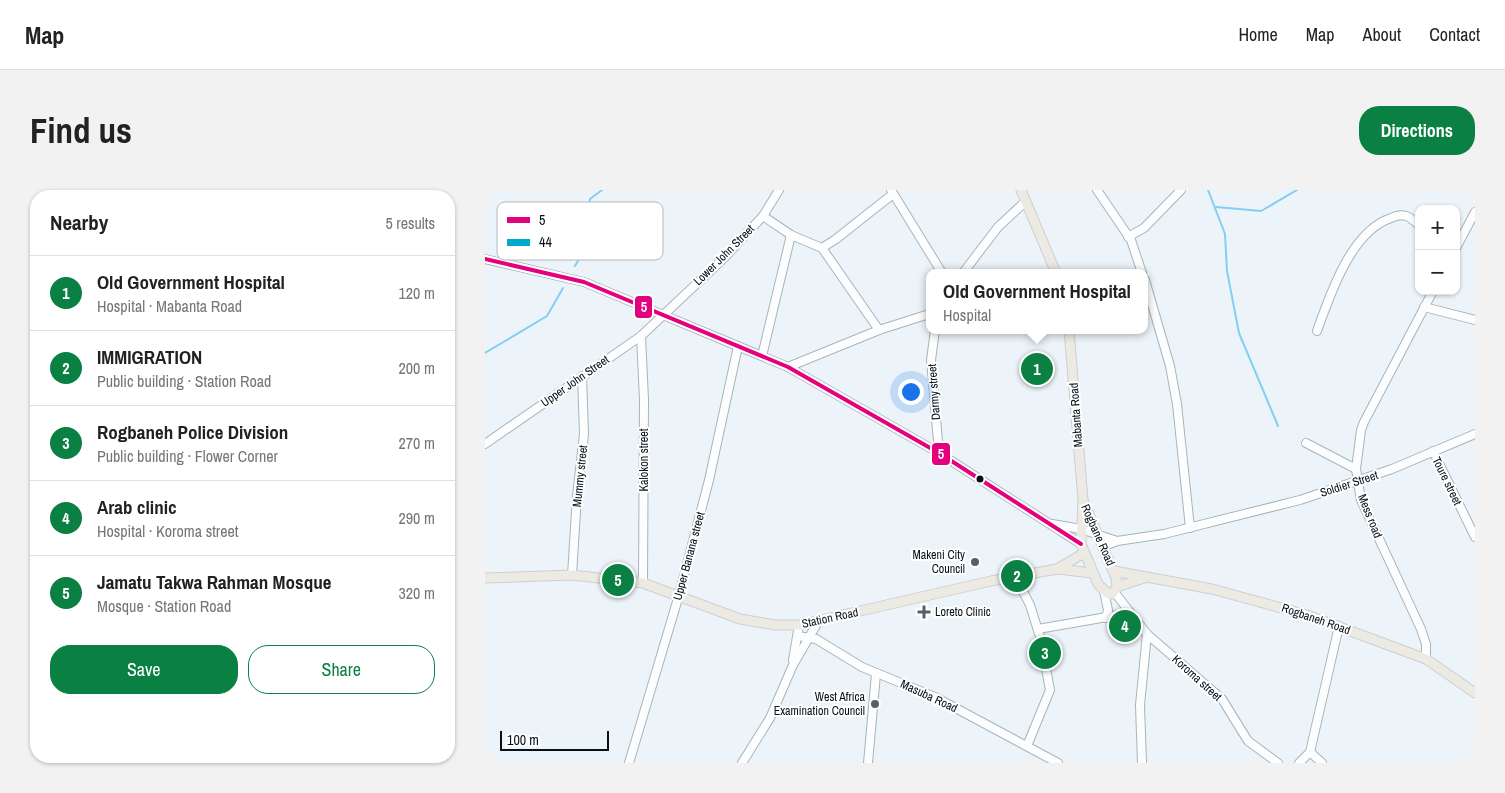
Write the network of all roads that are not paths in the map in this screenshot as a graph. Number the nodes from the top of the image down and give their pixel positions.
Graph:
1 (779, 190) edge
2 (1021, 190) edge
3 (1097, 190) edge
4 (1181, 190) edge
5 (892, 192) edge
6 (1026, 201) junction
7 (1475, 212) edge
8 (763, 216) junction
9 (1415, 221) edge
10 (791, 235) junction
11 (1128, 237) junction
12 (1460, 240) edge
13 (822, 248) junction
14 (485, 259) edge
15 (940, 269) edge
16 (966, 269) edge
17 (1054, 269) edge
18 (1141, 269) edge
19 (1148, 290) edge
20 (1431, 295) edge
21 (1424, 307) junction
22 (662, 314) junction
23 (926, 315) edge
24 (1475, 320) edge
25 (879, 330) junction
26 (1317, 331) dead end
27 (934, 334) edge
28 (1069, 334) edge
29 (641, 336) junction
30 (739, 346) junction
31 (762, 356) junction
32 (788, 367) junction
33 (582, 376) junction
34 (1475, 434) edge
35 (485, 444) edge
36 (1307, 444) dead end
37 (1433, 451) junction
38 (939, 454) junction
39 (1355, 468) junction
40 (1357, 482) junction
41 (1083, 500) junction
42 (1050, 523) junction
43 (1190, 528) junction
44 (1081, 529) junction
45 (1095, 533) junction
46 (1475, 537) edge
47 (1117, 541) junction
48 (1102, 547) junction
49 (1083, 548) junction
50 (1057, 569) junction
51 (1114, 571) junction
52 (1092, 573) junction
53 (572, 576) junction
54 (1015, 576) junction
55 (485, 578) edge
56 (1144, 578) junction
57 (643, 583) junction
58 (1116, 590) junction
59 (1104, 591) junction
60 (679, 595) junction
61 (1130, 612) junction
62 (1106, 618) junction
63 (818, 622) junction
64 (799, 626) junction
65 (1339, 626) junction
66 (1038, 629) junction
67 (1147, 634) junction
68 (798, 636) junction
69 (810, 638) junction
70 (1426, 659) junction
71 (793, 665) junction
72 (876, 674) junction
73 (1475, 693) edge
74 (1027, 746) junction
75 (1310, 752) junction
76 (629, 763) edge
77 (742, 763) edge
78 (868, 763) edge
79 (1058, 763) edge
80 (1142, 763) edge
81 (1278, 763) edge
82 (1299, 763) edge
83 (1322, 763) edge

1 - 8 street, Lower John Street
2 - 6 main road
3 - 11 street
4 - 11 street
5 - 13 street
5 - 15 street
6 - 16 street
6 - 17 main road
7 - 12 street
8 - 10 street
8 - 22 street, Lower John Street
9 - 26 street
10 - 13 street
10 - 31 street
11 - 18 street
13 - 25 street
14 - 22 street
19 - 43 street
20 - 21 street, Mess road
21 - 24 street
21 - 39 street, Mess road
22 - 29 street, Upper John Street
22 - 30 street
23 - 25 street
25 - 32 street
27 - 38 street, Darmy street
28 - 41 main road, Mabanta Road
29 - 33 street, Upper John Street
29 - 57 street, Kalokon street
30 - 31 street
30 - 60 street, Upper Banana street
31 - 32 street
32 - 38 street
33 - 35 street, Upper John Street
33 - 53 street, Mummy street
34 - 37 street, Soldier Street
36 - 39 street
37 - 40 street, Soldier Street
37 - 46 street, Toure street
38 - 42 street
39 - 40 street, Mess road
40 - 43 street, Soldier Street
40 - 70 street, Mess road
41 - 44 main road
41 - 45 main road, Rogbane Road
42 - 44 street, Soldier Street
42 - 49 street
43 - 47 street, Soldier Street
44 - 45 street, Soldier Street
44 - 49 main road
45 - 47 street, Soldier Street
45 - 48 main road, Rogbane Road
47 - 48 street, Soldier Street
48 - 51 main road, Rogbane Road
49 - 50 main road, Station Road
49 - 52 main road
50 - 52 main road, Station Road
50 - 54 main road, Station Road
51 - 56 main road, Rogbane Road
51 - 58 main road
52 - 59 main road
53 - 55 main road, Station Road
53 - 57 main road, Station Road
54 - 63 main road, Station Road
54 - 66 street
56 - 58 main road
56 - 65 main road, Rogbaneh Road
57 - 60 main road, Station Road
58 - 59 main road
58 - 61 street, Koroma street
59 - 62 street
60 - 64 main road, Station Road
60 - 76 street, Upper Banana street
61 - 62 street
61 - 67 street, Koroma street
62 - 66 street
63 - 64 main road, Station Road
63 - 69 street
64 - 68 street
65 - 70 main road, Rogbaneh Road
65 - 75 street
66 - 74 street
67 - 80 street
67 - 81 street, Koroma street
68 - 69 street, Masuba Road
68 - 71 street
69 - 71 street
69 - 72 street, Masuba Road
70 - 73 main road, Rogbaneh Road
71 - 77 street
72 - 74 street, Masuba Road
72 - 78 street
74 - 79 street, Masuba Road
75 - 82 street
75 - 83 street

